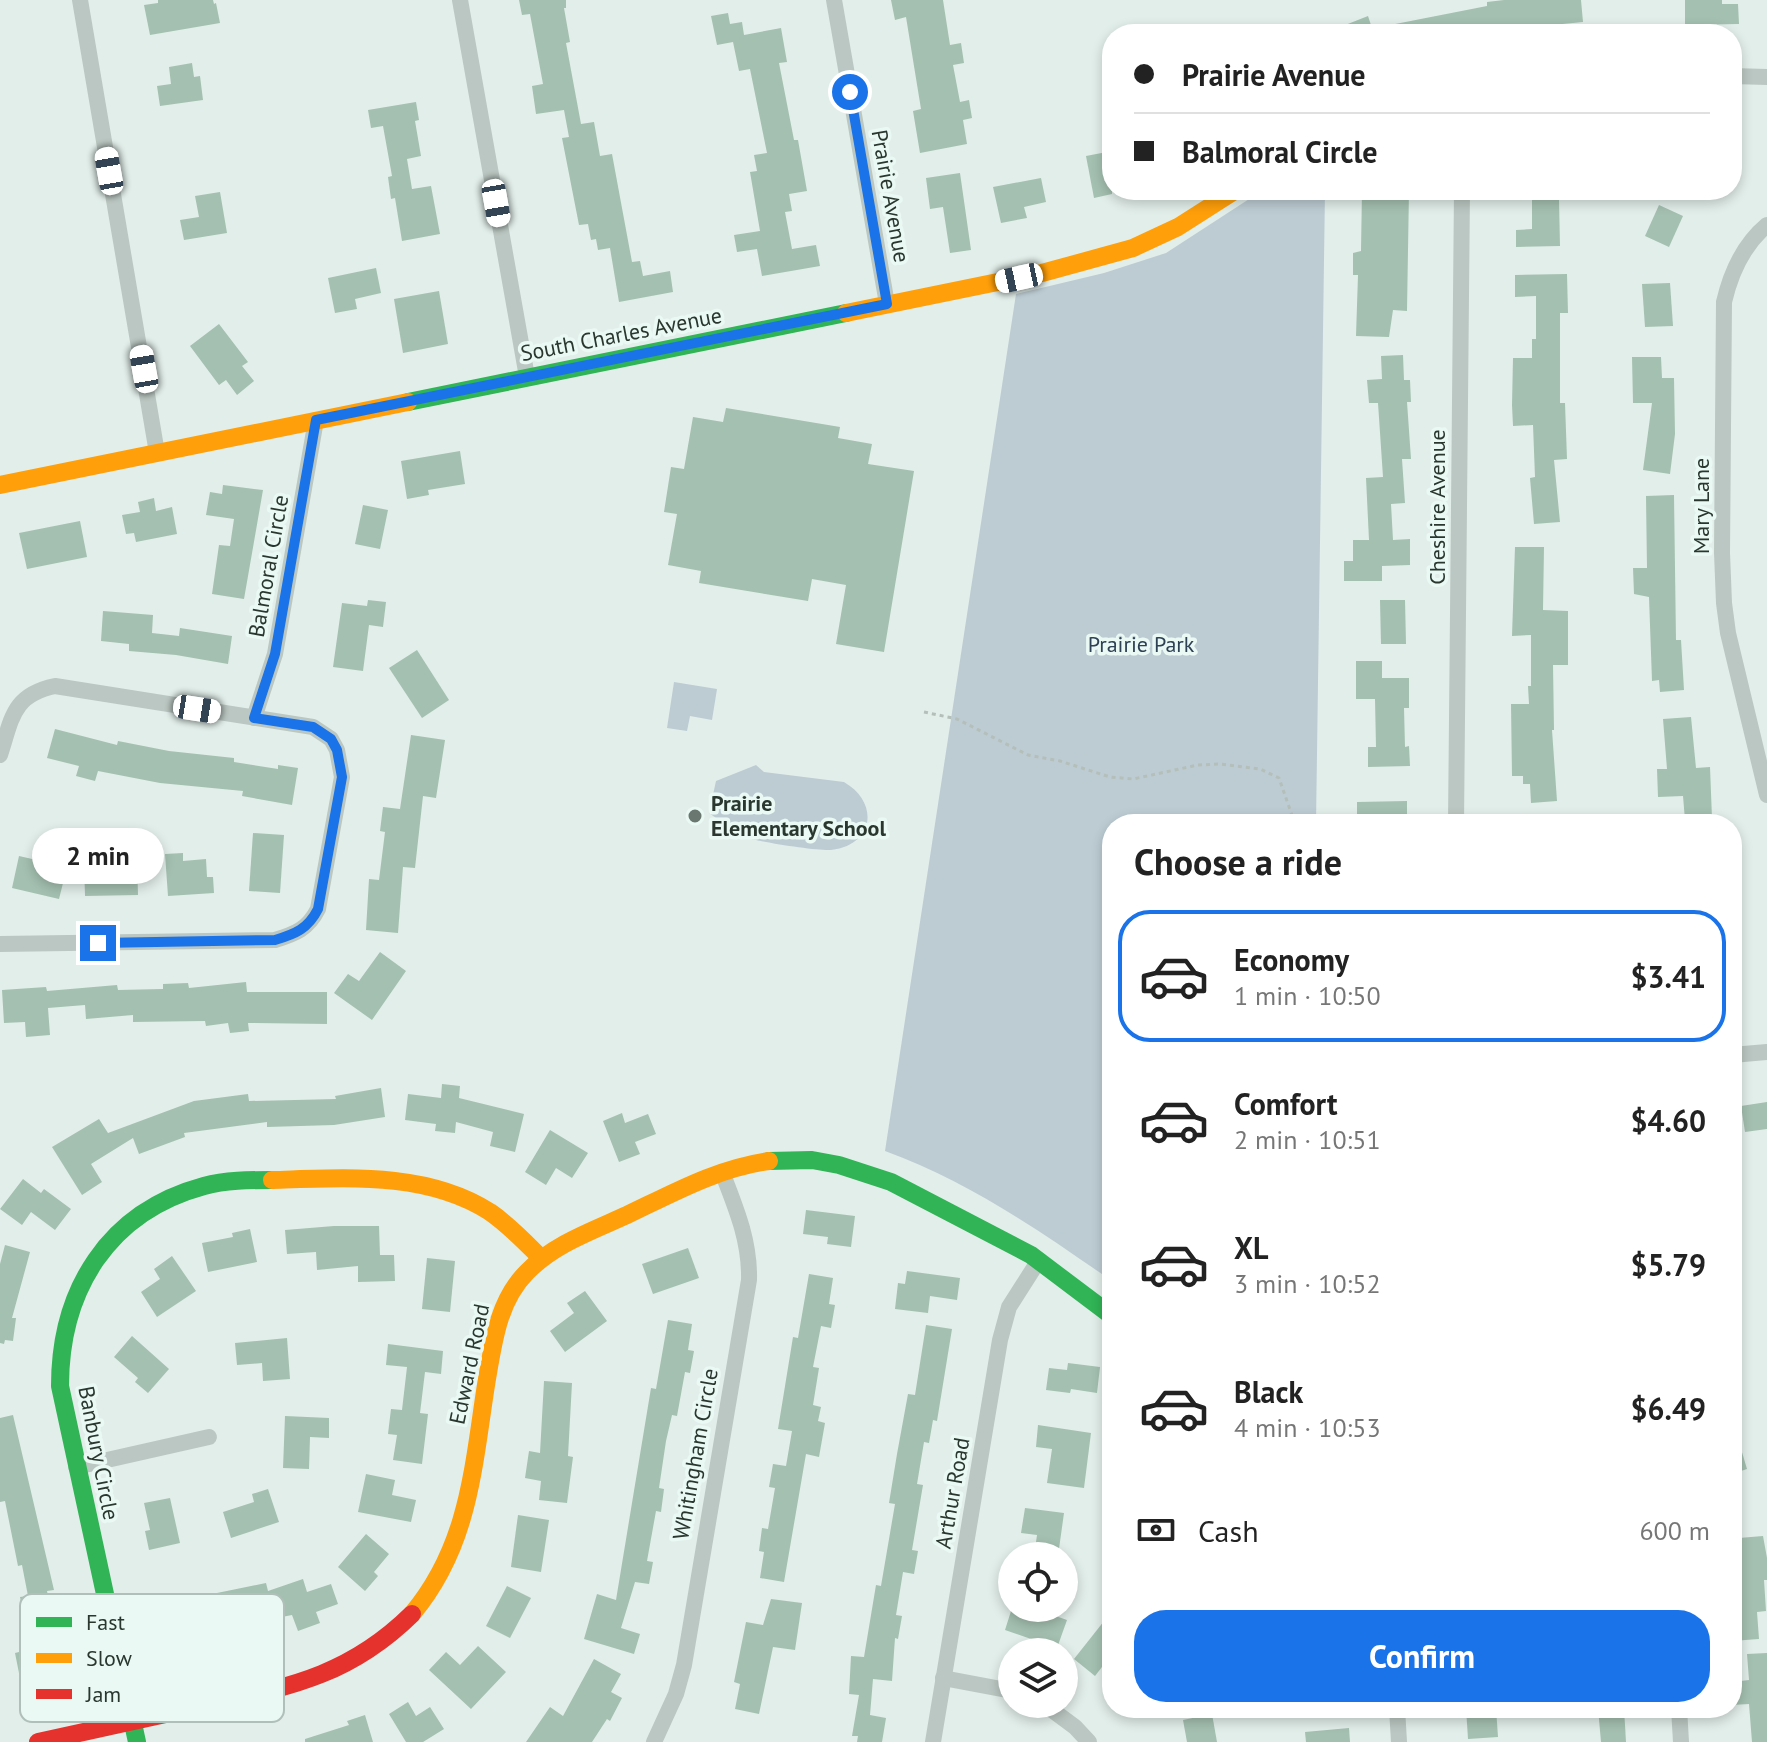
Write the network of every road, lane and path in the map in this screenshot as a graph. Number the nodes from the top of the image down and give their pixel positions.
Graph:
1 (80, 0) edge
2 (460, 0) edge
3 (834, 0) edge
4 (1742, 76) edge
5 (1767, 77) edge
6 (1220, 200) edge
7 (1462, 200) edge
8 (1767, 225) edge
9 (887, 304) junction
10 (527, 377) junction
11 (316, 420) junction
12 (157, 453) junction
13 (0, 485) edge
14 (924, 712) dead end
15 (254, 718) junction
16 (0, 755) edge
17 (1767, 795) edge
18 (1292, 814) edge
19 (1456, 814) edge
20 (0, 944) edge
21 (1767, 1052) edge
22 (1742, 1054) edge
23 (722, 1172) junction
24 (541, 1258) junction
25 (1039, 1260) junction
26 (1102, 1308) edge
27 (209, 1437) dead end
28 (76, 1467) junction
29 (104, 1594) edge
30 (943, 1678) junction
31 (284, 1687) edge
32 (998, 1688) edge
33 (1063, 1718) edge
34 (1398, 1718) edge
35 (1680, 1718) edge
36 (132, 1722) joint
37 (38, 1742) edge
38 (137, 1742) edge
39 (654, 1742) edge
40 (933, 1742) edge
41 (1089, 1742) edge
42 (1399, 1742) edge
43 (1681, 1742) edge

1 - 12 street
2 - 10 street
3 - 9 street, Prairie Avenue
4 - 5 street
6 - 9 street, South Charles Avenue
7 - 19 street, Cheshire Avenue
8 - 17 street, Mary Lane
9 - 10 street, South Charles Avenue
10 - 11 street, South Charles Avenue
11 - 12 street, South Charles Avenue
11 - 15 street, Balmoral Circle
12 - 13 street, South Charles Avenue
14 - 18 path
15 - 16 street
15 - 20 street
21 - 22 street
23 - 24 street, Edward Road
23 - 25 street, Edward Road
23 - 39 street, Whitingham Circle
24 - 28 street, Banbury Circle
24 - 31 street, Edward Road
25 - 26 street, Edward Road
25 - 30 street, Arthur Road
27 - 28 street
28 - 29 street, Banbury Circle
30 - 32 street
30 - 40 street, Arthur Road
33 - 41 street
34 - 42 street
35 - 43 street
36 - 37 street, Edward Road
36 - 38 street

